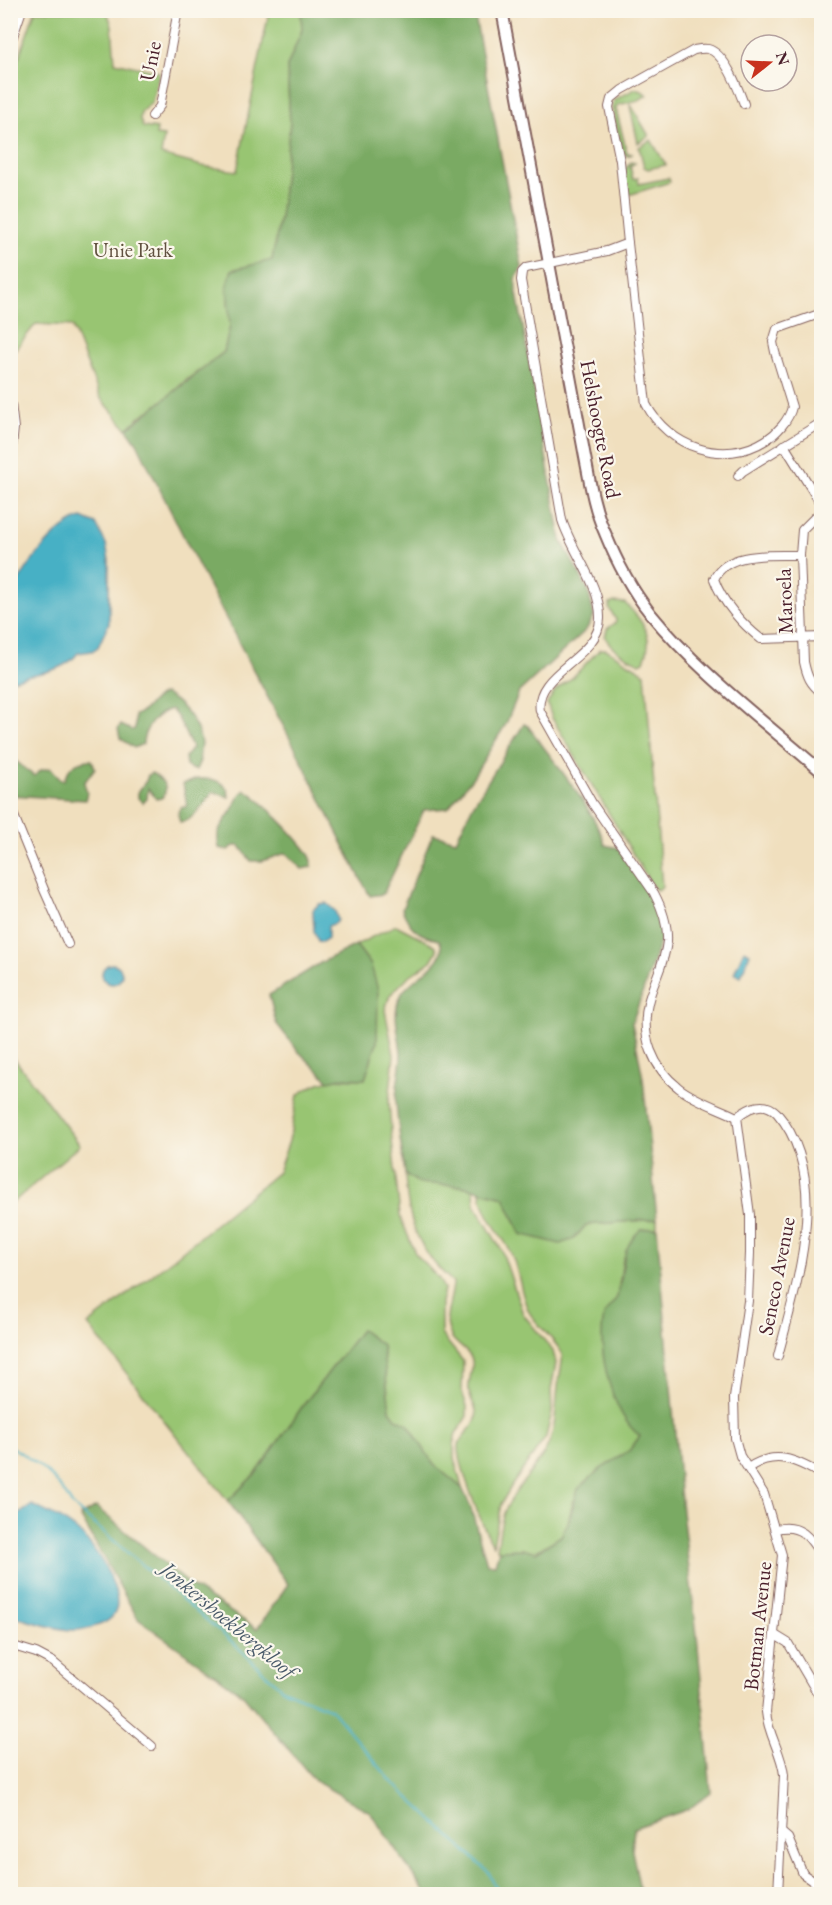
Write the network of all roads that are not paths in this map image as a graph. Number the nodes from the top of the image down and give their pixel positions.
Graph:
1 (22, 10) edge
2 (178, 10) edge
3 (502, 10) edge
4 (10, 45) edge
5 (744, 104) dead end
6 (152, 116) dead end
7 (628, 243) junction
8 (549, 263) junction
9 (822, 313) edge
10 (10, 395) edge
11 (822, 422) edge
12 (12, 428) edge
13 (784, 445) junction
14 (10, 465) edge
15 (738, 476) dead end
16 (822, 508) edge
17 (800, 555) junction
18 (822, 637) edge
19 (803, 638) junction
20 (822, 693) edge
21 (822, 772) edge
22 (10, 806) edge
23 (68, 944) dead end
24 (737, 1117) junction
25 (778, 1356) dead end
26 (748, 1468) junction
27 (822, 1475) edge
28 (776, 1529) junction
29 (822, 1557) edge
30 (775, 1635) junction
31 (10, 1645) edge
32 (822, 1701) edge
33 (152, 1746) dead end
34 (781, 1832) junction
35 (822, 1887) edge
36 (778, 1894) edge

1 - 4 street
2 - 6 street, Unie
3 - 8 main road, Helshoogte Road
5 - 7 street
7 - 8 street
7 - 9 street
8 - 21 main road, Helshoogte Road
8 - 24 street
10 - 12 street
11 - 13 street
12 - 14 street
13 - 15 street
13 - 16 street
16 - 17 street, Maroela
17 - 19 street, Maroela
17 - 19 street
18 - 19 street
19 - 20 street, Maroela
22 - 23 street
24 - 25 street, Seneco Avenue
24 - 26 street, Botman Avenue
26 - 27 street
26 - 28 street, Botman Avenue
28 - 29 street
28 - 30 street, Botman Avenue
30 - 32 street
30 - 34 street, Botman Avenue
31 - 33 street
34 - 35 street
34 - 36 street, Botman Avenue

